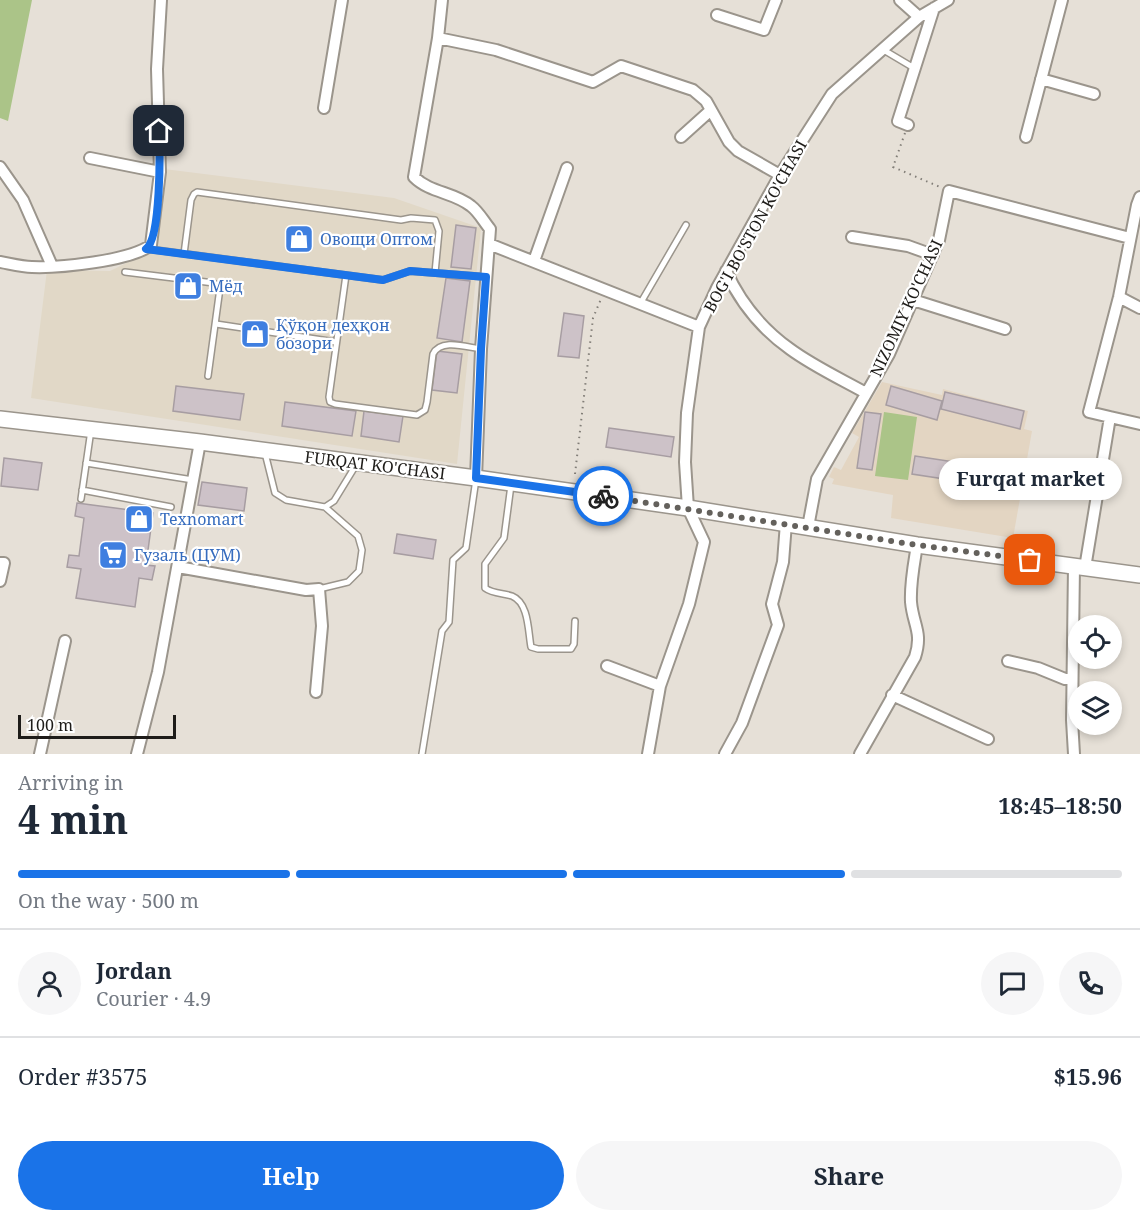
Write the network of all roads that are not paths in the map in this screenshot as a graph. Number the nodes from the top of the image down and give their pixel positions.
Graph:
1 (161, 0) edge
2 (342, 0) edge
3 (442, 0) edge
4 (776, 0) edge
5 (900, 0) edge
6 (948, 0) edge
7 (1062, 0) edge
8 (934, 8) junction
9 (717, 15) dead end
10 (919, 17) junction
11 (438, 38) junction
12 (882, 49) junction
13 (914, 68) junction
14 (1041, 79) junction
15 (1094, 94) dead end
16 (324, 108) dead end
17 (711, 110) junction
18 (908, 125) road end
19 (681, 137) dead end
20 (1026, 137) dead end
21 (90, 158) dead end
22 (0, 167) edge
23 (567, 168) dead end
24 (160, 172) junction
25 (780, 175) junction
26 (1139, 203) edge
27 (686, 225) dead end
28 (852, 237) dead end
29 (1130, 238) junction
30 (489, 244) junction
31 (146, 249) junction
32 (184, 254) junction
33 (933, 255) junction
34 (534, 261) junction
35 (0, 262) edge
36 (52, 266) junction
37 (726, 271) junction
38 (125, 272) dead end
39 (435, 273) junction
40 (346, 275) junction
41 (486, 277) junction
42 (1119, 297) junction
43 (913, 300) junction
44 (640, 304) junction
45 (1140, 308) edge
46 (216, 324) junction
47 (699, 327) junction
48 (1005, 329) dead end
49 (336, 342) junction
50 (481, 349) junction
51 (208, 376) dead end
52 (866, 393) junction
53 (1110, 417) junction
54 (0, 419) edge
55 (1140, 424) edge
56 (91, 430) junction
57 (200, 442) junction
58 (264, 451) junction
59 (86, 463) junction
60 (357, 463) junction
61 (476, 478) junction
62 (194, 480) junction
63 (512, 483) junction
64 (82, 490) junction
65 (81, 500) dead end
66 (171, 507) dead end
67 (325, 507) junction
68 (688, 508) junction
69 (786, 524) junction
70 (808, 527) junction
71 (917, 545) junction
72 (0, 563) edge
73 (178, 567) junction
74 (1079, 567) junction
75 (1140, 575) edge
76 (0, 581) edge
77 (319, 589) junction
78 (575, 621) dead end
79 (65, 641) dead end
80 (1008, 661) dead end
81 (608, 666) dead end
82 (1072, 680) junction
83 (660, 686) junction
84 (316, 692) dead end
85 (892, 695) junction
86 (988, 739) dead end
87 (40, 754) edge
88 (137, 754) edge
89 (422, 754) edge
90 (648, 754) edge
91 (725, 754) edge
92 (860, 754) edge
93 (1074, 754) edge

1 - 24 street
2 - 16 street
3 - 11 street
4 - 9 street
5 - 10 street
6 - 8 street, BOG'I BO'STON KO'CHASI
7 - 14 street
8 - 10 street, BOG'I BO'STON KO'CHASI
8 - 13 street
10 - 12 street, BOG'I BO'STON KO'CHASI
11 - 17 street
11 - 30 street
12 - 13 lane
12 - 25 street, BOG'I BO'STON KO'CHASI
13 - 18 street
14 - 15 street
14 - 20 street
17 - 19 street
17 - 25 street
21 - 24 street
22 - 36 street
23 - 34 street
24 - 31 street
25 - 37 street, BOG'I BO'STON KO'CHASI
26 - 29 street
27 - 44 lane
28 - 33 street
29 - 33 street, NIZOMIY KO'CHASI
29 - 42 street
30 - 34 street
30 - 41 street
31 - 32 lane
31 - 36 street
32 - 39 lane
32 - 40 lane
33 - 43 street, NIZOMIY KO'CHASI
34 - 44 street
35 - 36 street
37 - 47 street, BOG'I BO'STON KO'CHASI
37 - 52 street
38 - 46 lane
39 - 40 lane
39 - 41 lane
40 - 49 lane
41 - 50 street
42 - 45 street
42 - 53 street
43 - 48 street
43 - 52 street, NIZOMIY KO'CHASI
44 - 47 street
46 - 49 lane
46 - 51 lane
47 - 68 street, BOG'I BO'STON KO'CHASI
49 - 50 lane
50 - 61 street
52 - 70 street, NIZOMIY KO'CHASI
53 - 55 street
53 - 74 street
54 - 56 main road, FURQAT KO'CHASI
56 - 57 main road, FURQAT KO'CHASI
56 - 59 lane
57 - 58 main road, FURQAT KO'CHASI
57 - 62 street
58 - 60 main road, FURQAT KO'CHASI
58 - 67 lane
59 - 62 lane
59 - 64 lane
60 - 61 main road, FURQAT KO'CHASI
60 - 67 lane
61 - 63 main road, FURQAT KO'CHASI
61 - 89 lane
62 - 73 street
63 - 68 main road, FURQAT KO'CHASI
63 - 78 lane
64 - 65 lane
64 - 66 lane
67 - 77 lane
68 - 69 main road, FURQAT KO'CHASI
68 - 83 street, BOG'I BO'STON KO'CHASI
69 - 70 main road, FURQAT KO'CHASI
69 - 91 street
70 - 71 main road, FURQAT KO'CHASI
71 - 74 main road, FURQAT KO'CHASI
71 - 85 street
72 - 76 street
73 - 77 street
73 - 88 street
74 - 75 main road, FURQAT KO'CHASI
74 - 82 street
77 - 84 street
79 - 87 street
80 - 82 street
81 - 83 street
82 - 93 street
83 - 90 street, BOG'I BO'STON KO'CHASI
85 - 86 street
85 - 92 street

